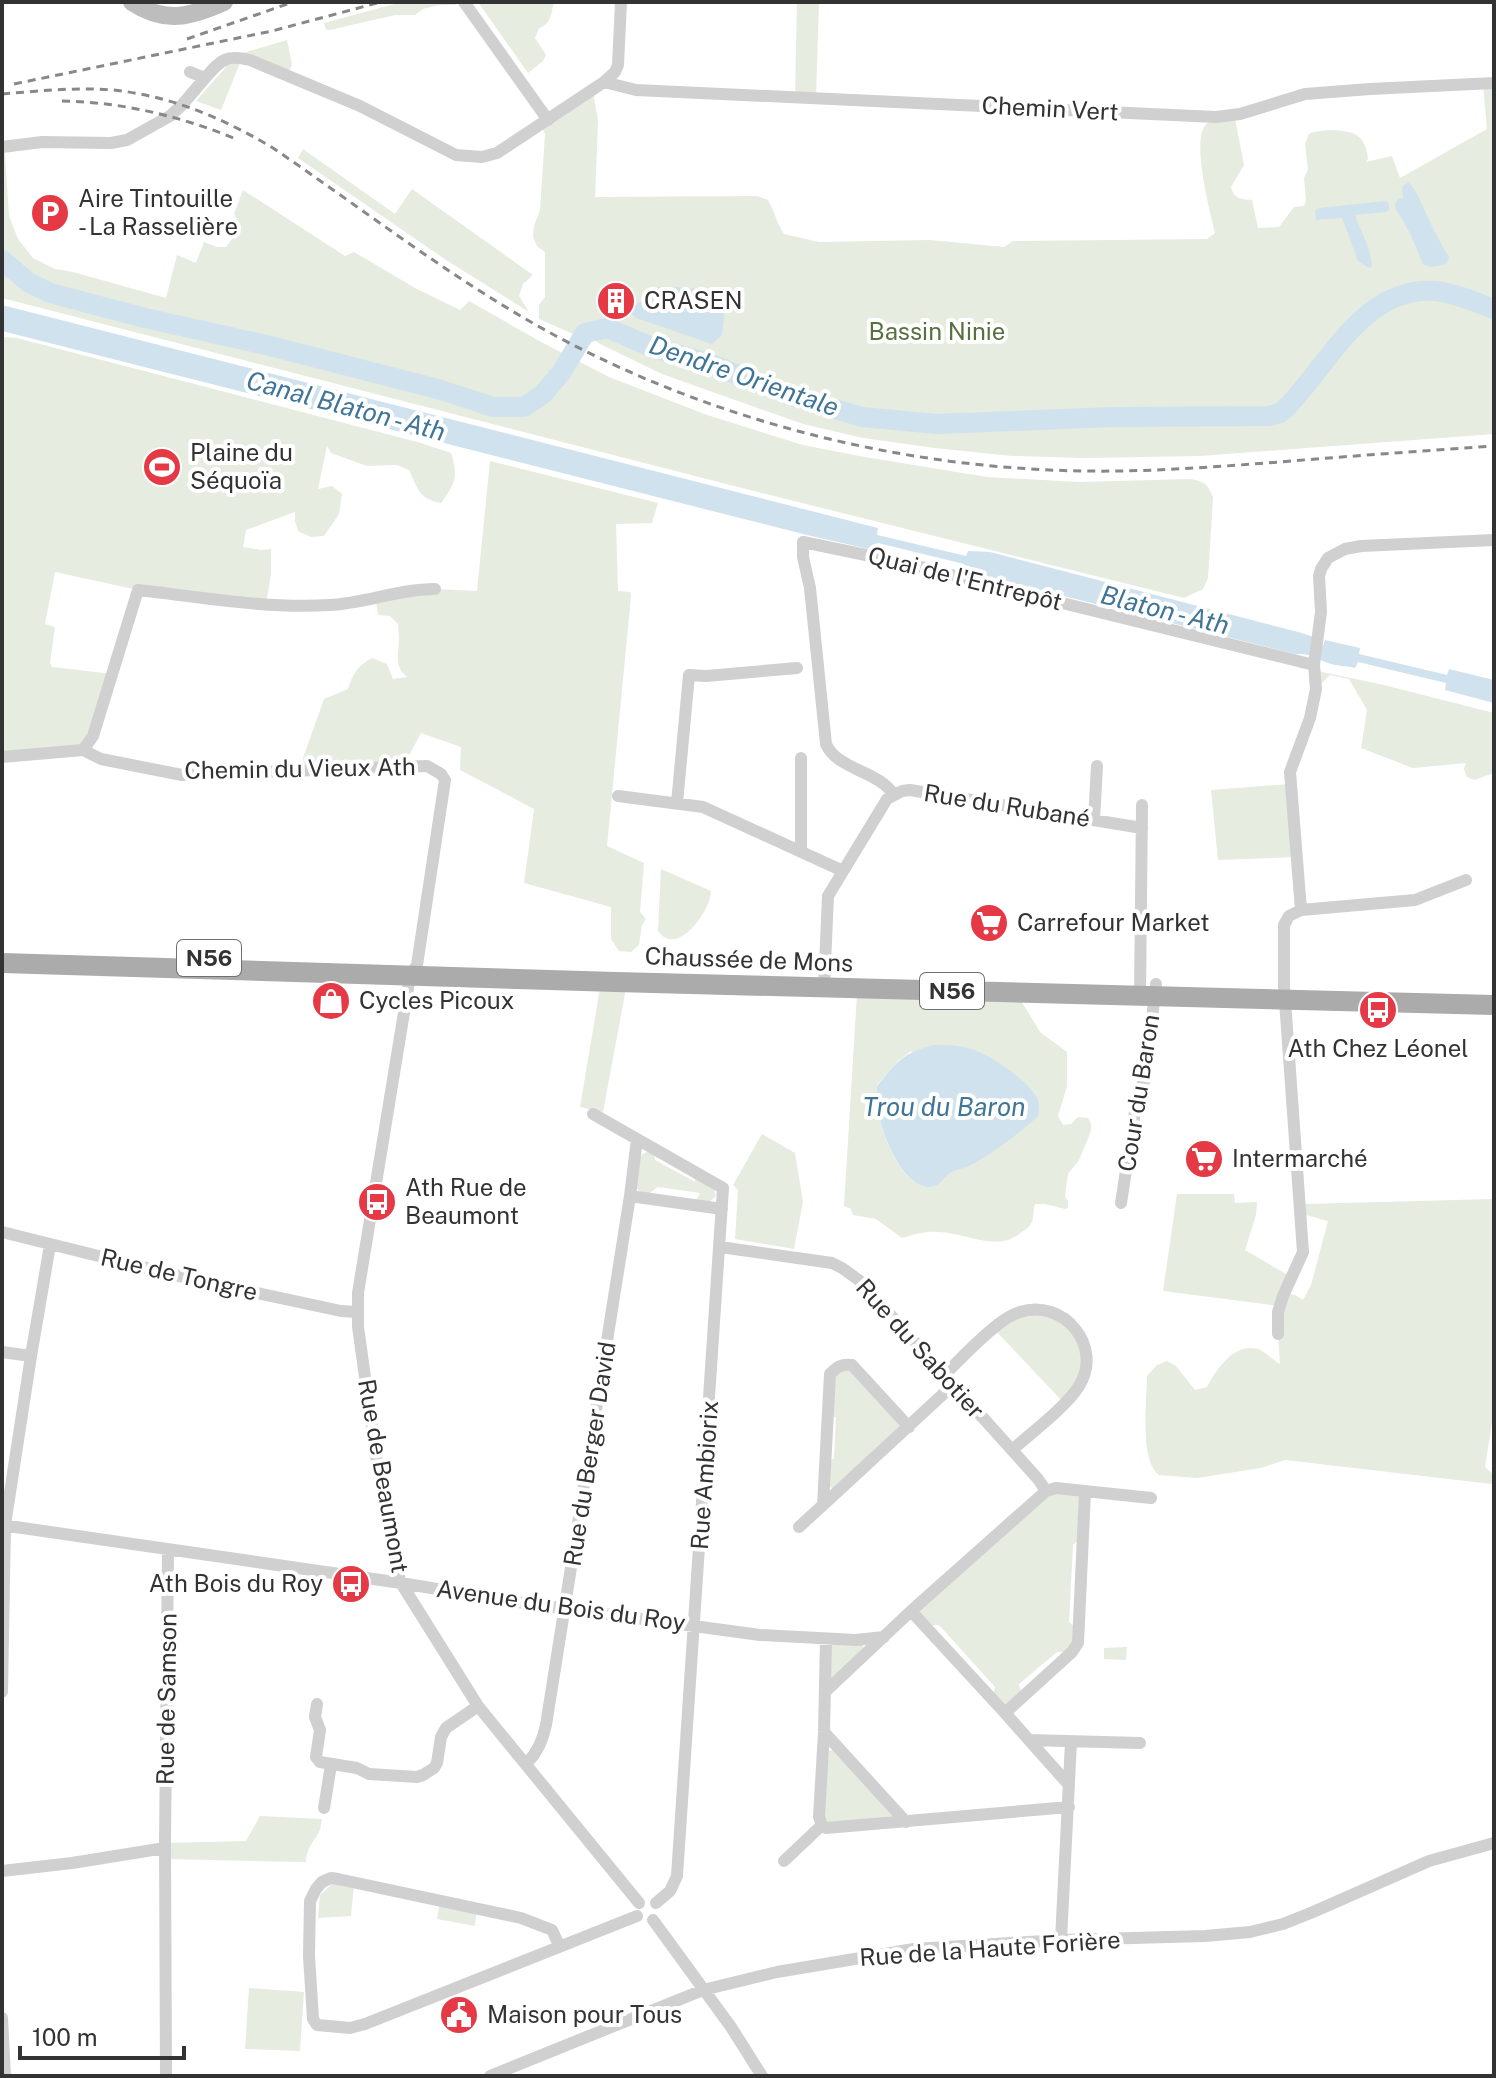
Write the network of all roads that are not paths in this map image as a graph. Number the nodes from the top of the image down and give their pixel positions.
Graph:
1 (132, 2) edge
2 (224, 2) edge
3 (464, 2) edge
4 (621, 2) edge
5 (190, 72) dead end
6 (205, 78) junction
7 (604, 82) junction
8 (1494, 83) edge
9 (548, 120) junction
10 (2, 147) edge
11 (1494, 540) edge
12 (435, 589) dead end
13 (1316, 655) junction
14 (797, 668) dead end
15 (83, 750) junction
16 (2, 757) edge
17 (801, 758) dead end
18 (1097, 766) dead end
19 (894, 795) junction
20 (618, 796) dead end
21 (677, 803) junction
22 (1142, 805) dead end
23 (1094, 820) junction
24 (1142, 828) junction
25 (801, 850) junction
26 (843, 871) junction
27 (1466, 880) dead end
28 (1301, 910) junction
29 (2, 953) edge
30 (2, 963) edge
31 (414, 970) junction
32 (824, 981) junction
33 (1148, 990) junction
34 (1285, 993) junction
35 (1494, 995) edge
36 (1494, 1005) edge
37 (593, 1114) dead end
38 (637, 1139) junction
39 (630, 1196) junction
40 (1121, 1203) dead end
41 (722, 1209) junction
42 (2, 1232) edge
43 (50, 1245) junction
44 (720, 1247) junction
45 (358, 1312) junction
46 (1278, 1334) dead end
47 (2, 1352) edge
48 (31, 1356) junction
49 (949, 1380) junction
50 (909, 1427) junction
51 (1012, 1450) junction
52 (1046, 1491) junction
53 (1085, 1492) junction
54 (1151, 1498) dead end
55 (823, 1505) junction
56 (4, 1525) edge
57 (799, 1527) dead end
58 (168, 1550) junction
59 (401, 1583) junction
60 (566, 1608) junction
61 (911, 1611) junction
62 (694, 1625) junction
63 (884, 1637) junction
64 (826, 1639) junction
65 (2, 1692) edge
66 (825, 1692) junction
67 (317, 1704) dead end
68 (478, 1706) junction
69 (1005, 1713) junction
70 (824, 1732) junction
71 (1029, 1740) junction
72 (1071, 1742) junction
73 (1140, 1743) dead end
74 (527, 1763) junction
75 (331, 1765) junction
76 (1069, 1785) junction
77 (1069, 1807) junction
78 (324, 1808) dead end
79 (906, 1822) junction
80 (822, 1825) junction
81 (1494, 1843) edge
82 (165, 1848) junction
83 (784, 1861) dead end
84 (2, 1871) edge
85 (656, 1903) junction
86 (638, 1909) junction
87 (653, 1920) junction
88 (1061, 1940) junction
89 (559, 1945) junction
90 (703, 1990) junction
91 (2, 2018) edge
92 (5, 2076) edge
93 (166, 2076) edge
94 (490, 2076) edge
95 (762, 2076) edge

1 - 2 street
3 - 9 street
4 - 7 street
5 - 6 street
6 - 9 street
6 - 10 street
7 - 8 street, Chemin Vert
7 - 9 street
11 - 13 street
12 - 15 street
13 - 19 street, Quai de l'Entrepôt
13 - 28 street
14 - 21 street
15 - 16 street, Chemin du Vieux Ath
15 - 31 street, Chemin du Vieux Ath
17 - 25 street
18 - 23 street
19 - 23 street, Rue du Rubané
19 - 26 street, Rue du Rubané
20 - 21 street
21 - 25 street
22 - 24 street
23 - 24 street, Rue du Rubané
24 - 33 street
25 - 26 street
26 - 32 street, Rue du Rubané
27 - 28 street
28 - 34 street
29 - 31 main road, Chaussée de Mons / N56
30 - 31 main road, Chaussée de Mons / N56
31 - 32 main road, Chaussée de Mons / N56
31 - 45 street, Rue de Beaumont
32 - 33 main road, Chaussée de Mons / N56
33 - 34 main road, Chaussée de Mons / N56
33 - 40 street, Cour du Baron
34 - 35 main road, Chaussée de Mons / N56
34 - 36 main road, Chaussée de Mons / N56
34 - 46 street
37 - 38 street
38 - 39 street, Rue du Berger David
38 - 41 street
39 - 41 street
39 - 60 street, Rue du Berger David
41 - 44 street, Rue Ambiorix
42 - 43 street, Rue de Tongre
43 - 45 street, Rue de Tongre
43 - 48 street
44 - 49 street, Rue du Sabotier
44 - 62 street, Rue Ambiorix
45 - 59 street, Rue de Beaumont
47 - 48 street
48 - 56 street
49 - 50 street
49 - 51 street, Rue du Sabotier
49 - 51 street
50 - 55 street
50 - 55 street
51 - 52 street, Rue du Sabotier
52 - 53 street
52 - 61 street
53 - 54 street
53 - 69 street
55 - 57 street
56 - 58 street, Avenue du Bois du Roy
56 - 65 street
58 - 59 street, Avenue du Bois du Roy
58 - 82 street, Rue de Samson
59 - 60 street, Avenue du Bois du Roy
59 - 68 street, Rue de Beaumont
60 - 62 street, Avenue du Bois du Roy
60 - 74 street, Rue du Berger David
61 - 63 street
61 - 69 street
62 - 64 street, Avenue du Bois du Roy
62 - 85 street, Rue Ambiorix
63 - 64 street, Avenue du Bois du Roy
63 - 66 street
64 - 66 street
66 - 70 street
67 - 75 street
68 - 74 street, Rue de Beaumont
68 - 75 street
69 - 71 street
70 - 79 street
70 - 80 street
71 - 72 street
71 - 76 street
72 - 73 street
72 - 76 street
74 - 86 street, Rue de Beaumont
75 - 78 street
76 - 77 street
77 - 79 street
77 - 88 street
79 - 80 street
80 - 83 street
81 - 88 street, Rue de la Haute Forière
82 - 84 street
82 - 93 street, Rue de Samson
85 - 86 street
85 - 87 street
86 - 87 street
86 - 89 street
87 - 90 street
88 - 90 street, Rue de la Haute Forière
89 - 89 street
90 - 94 street, Rue de la Haute Forière
90 - 95 street
91 - 92 street

